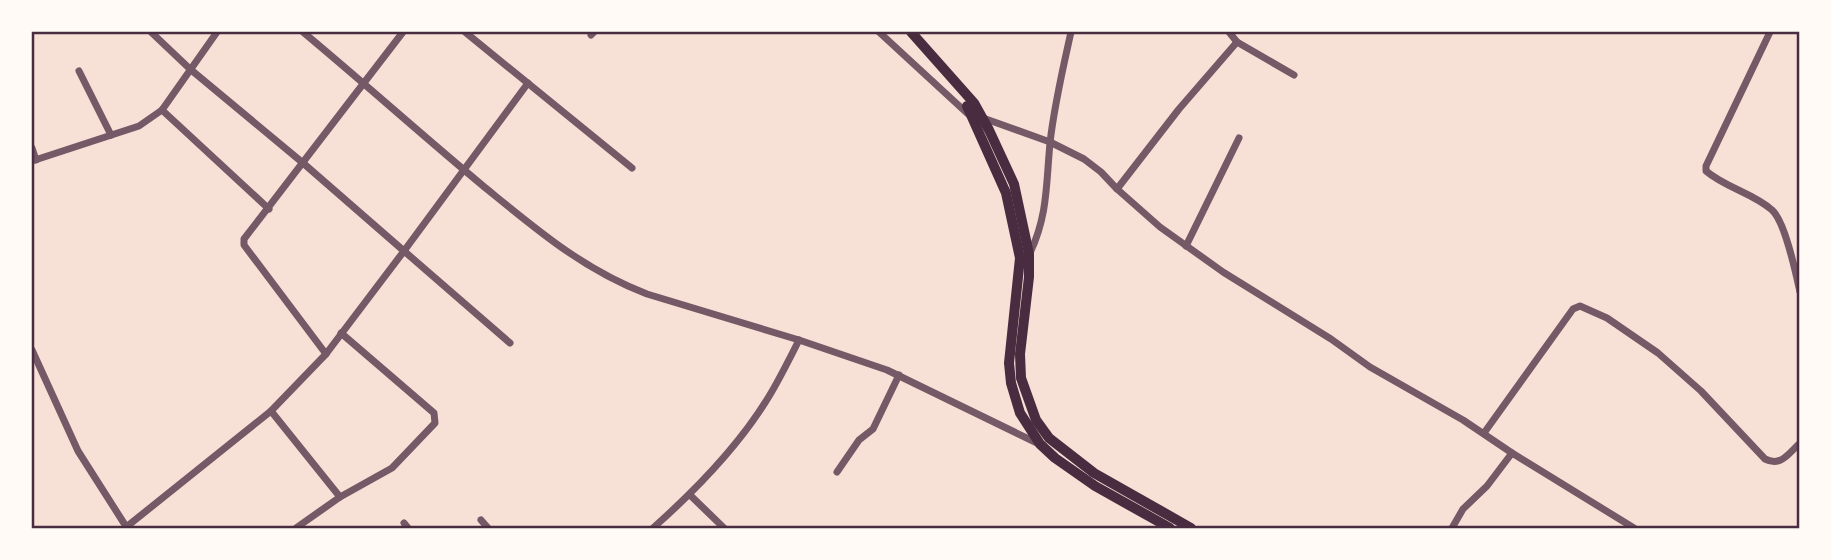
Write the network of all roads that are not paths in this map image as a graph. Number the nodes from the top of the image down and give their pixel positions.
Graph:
1 (151, 32) edge
2 (217, 32) edge
3 (303, 32) edge
4 (403, 32) edge
5 (465, 32) edge
6 (879, 32) edge
7 (901, 32) edge
8 (911, 32) edge
9 (1071, 32) edge
10 (1228, 32) edge
11 (1770, 32) edge
12 (1237, 42) junction
13 (190, 69) junction
14 (79, 71) dead end
15 (1294, 75) dead end
16 (364, 83) junction
17 (528, 83) junction
18 (162, 110) junction
19 (978, 117) junction
20 (111, 135) junction
21 (1238, 138) dead end
22 (1050, 142) junction
23 (32, 148) edge
24 (34, 161) edge
25 (303, 163) junction
26 (632, 168) dead end
27 (465, 171) junction
28 (1117, 190) junction
29 (268, 209) junction
30 (1186, 246) junction
31 (404, 251) junction
32 (1025, 256) junction
33 (1800, 292) edge
34 (341, 332) junction
35 (799, 340) junction
36 (509, 343) dead end
37 (32, 350) edge
38 (326, 354) junction
39 (899, 374) junction
40 (271, 411) junction
41 (1484, 433) junction
42 (1800, 443) edge
43 (1040, 444) junction
44 (1512, 453) junction
45 (837, 472) dead end
46 (690, 495) junction
47 (340, 497) junction
48 (481, 520) dead end
49 (126, 528) edge
50 (298, 528) edge
51 (488, 528) edge
52 (653, 528) edge
53 (724, 528) edge
54 (1168, 528) edge
55 (1191, 528) edge
56 (1452, 528) edge
57 (1634, 528) edge

1 - 13 street
2 - 13 street
3 - 16 street
4 - 16 street
5 - 17 street
6 - 19 street
7 - 19 main road
8 - 19 main road
9 - 22 street
10 - 12 street
11 - 33 street
12 - 15 street
12 - 28 street
13 - 18 street
13 - 25 street
14 - 20 street
16 - 25 street
16 - 27 street
17 - 26 street
17 - 27 street
18 - 20 street
18 - 29 street
19 - 22 street
19 - 32 main road
20 - 24 street
21 - 30 street
22 - 28 street
22 - 32 street
23 - 24 street
25 - 29 street
25 - 31 street
27 - 31 street
27 - 35 street
28 - 30 street
29 - 38 street
30 - 41 street
31 - 34 street
31 - 36 street
32 - 43 main road
32 - 55 main road
34 - 38 street
34 - 47 street
35 - 39 street
35 - 46 street
37 - 49 street
38 - 40 street
39 - 43 street
39 - 45 street
40 - 47 street
40 - 49 street
41 - 42 street
41 - 44 street
43 - 54 main road
44 - 56 street
44 - 57 street
46 - 52 street
46 - 53 street
47 - 50 street
48 - 51 street

